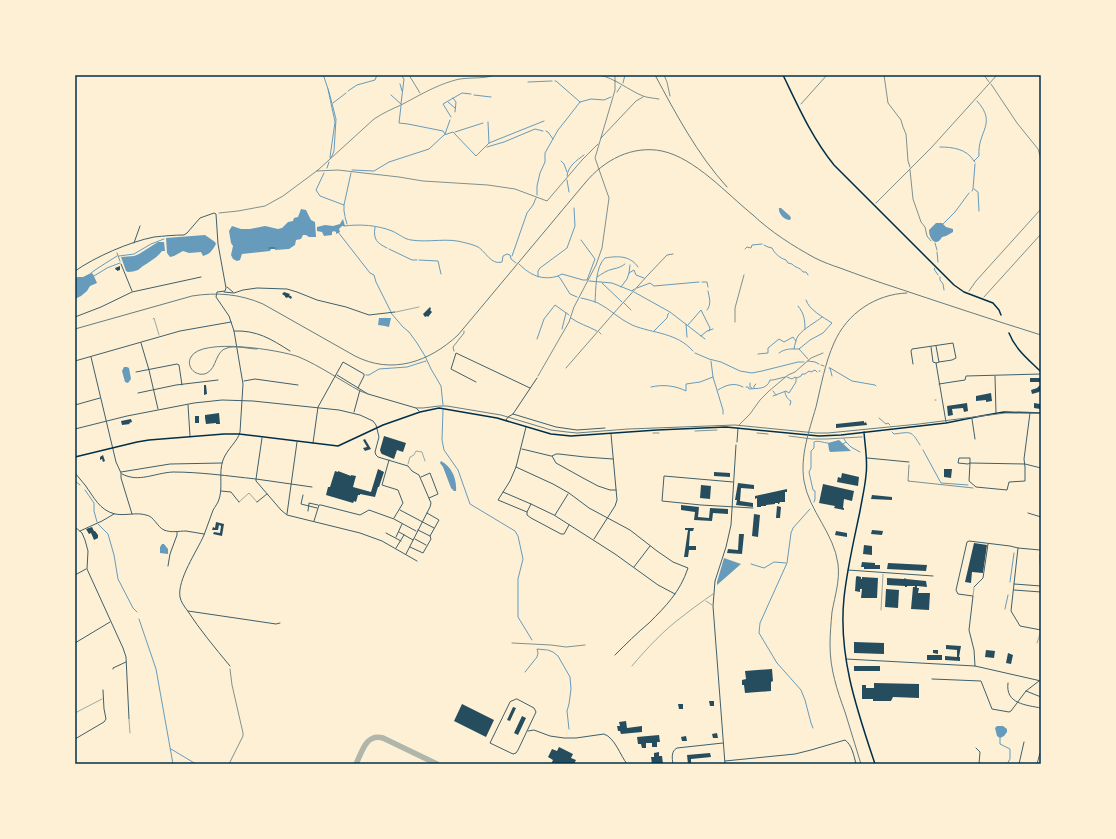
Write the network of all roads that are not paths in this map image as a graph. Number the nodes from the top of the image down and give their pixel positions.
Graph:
1 (783, 75) edge
2 (140, 226) dead end
3 (134, 243) junction
4 (121, 264) road end
5 (75, 272) edge
6 (201, 277) dead end
7 (226, 286) junction
8 (132, 292) junction
9 (221, 292) junction
10 (234, 293) junction
11 (419, 307) dead end
12 (394, 312) joint
13 (1002, 315) dead end
14 (75, 317) edge
15 (153, 319) dead end
16 (232, 322) junction
17 (234, 331) junction
18 (1009, 334) dead end
19 (160, 336) junction
20 (141, 342) junction
21 (936, 346) junction
22 (931, 347) junction
23 (290, 351) dead end
24 (91, 357) junction
25 (75, 361) edge
26 (939, 362) junction
27 (936, 363) junction
28 (913, 364) dead end
29 (149, 370) junction
30 (136, 372) dead end
31 (1041, 373) edge
32 (336, 376) junction
33 (994, 376) junction
34 (537, 378) road end
35 (218, 380) dead end
36 (243, 381) junction
37 (476, 382) dead end
38 (940, 384) junction
39 (182, 385) junction
40 (298, 385) dead end
41 (358, 388) junction
42 (530, 388) junction
43 (360, 389) junction
44 (154, 390) junction
45 (138, 393) dead end
46 (101, 398) junction
47 (242, 400) junction
48 (188, 404) junction
49 (75, 405) edge
50 (318, 407) junction
51 (158, 410) junction
52 (420, 412) junction
53 (1030, 412) junction
54 (354, 413) junction
55 (996, 413) junction
56 (1041, 413) edge
57 (512, 414) junction
58 (972, 418) junction
59 (506, 420) junction
60 (106, 421) junction
61 (946, 423) junction
62 (526, 426) junction
63 (377, 428) junction
64 (605, 428) dead end
65 (738, 428) junction
66 (75, 429) edge
67 (864, 432) junction
68 (239, 434) junction
69 (611, 434) junction
70 (190, 436) junction
71 (262, 437) junction
72 (975, 439) dead end
73 (297, 442) junction
74 (737, 442) dead end
75 (313, 444) junction
76 (736, 445) dead end
77 (112, 448) junction
78 (521, 448) junction
79 (552, 456) junction
80 (75, 457) edge
81 (614, 458) junction
82 (867, 458) junction
83 (389, 460) junction
84 (425, 461) dead end
85 (910, 462) dead end
86 (222, 463) junction
87 (970, 463) junction
88 (1025, 464) junction
89 (408, 466) junction
90 (516, 467) junction
91 (1041, 468) edge
92 (75, 473) edge
93 (121, 473) junction
94 (221, 475) junction
95 (420, 477) junction
96 (256, 479) junction
97 (734, 482) junction
98 (291, 484) junction
99 (312, 487) dead end
100 (221, 490) junction
101 (617, 490) junction
102 (503, 492) junction
103 (569, 493) junction
104 (267, 494) junction
105 (303, 495) dead end
106 (428, 498) junction
107 (239, 502) joint
108 (257, 502) joint
109 (531, 504) junction
110 (309, 506) junction
111 (319, 506) junction
112 (733, 506) junction
113 (318, 508) junction
114 (753, 508) dead end
115 (399, 510) junction
116 (308, 511) dead end
117 (527, 512) junction
118 (114, 513) junction
119 (427, 513) junction
120 (1028, 513) dead end
121 (132, 514) junction
122 (287, 515) junction
123 (554, 515) junction
124 (1041, 517) edge
125 (608, 518) junction
126 (394, 519) junction
127 (314, 522) junction
128 (422, 522) junction
129 (402, 524) junction
130 (570, 525) junction
131 (75, 527) edge
132 (435, 528) junction
133 (80, 530) junction
134 (418, 531) junction
135 (177, 532) junction
136 (386, 532) dead end
137 (399, 532) junction
138 (205, 534) junction
139 (404, 535) junction
140 (430, 536) junction
141 (396, 538) junction
142 (401, 540) junction
143 (414, 540) junction
144 (594, 540) junction
145 (988, 543) junction
146 (427, 545) junction
147 (650, 546) junction
148 (410, 547) junction
149 (1041, 547) edge
150 (396, 548) junction
151 (1018, 548) junction
152 (1040, 550) edge
153 (406, 554) junction
154 (416, 561) dead end
155 (168, 566) dead end
156 (634, 568) junction
157 (87, 569) junction
158 (848, 570) junction
159 (883, 573) junction
160 (75, 575) edge
161 (1041, 575) edge
162 (933, 576) dead end
163 (1014, 584) junction
164 (1041, 586) edge
165 (974, 587) joint
166 (1013, 590) junction
167 (1041, 592) edge
168 (676, 594) junction
169 (713, 594) junction
170 (973, 596) junction
171 (704, 600) junction
172 (712, 606) junction
173 (881, 610) dead end
174 (187, 611) junction
175 (110, 622) junction
176 (280, 623) dead end
177 (1041, 630) edge
178 (75, 643) edge
179 (1037, 643) dead end
180 (615, 655) dead end
181 (846, 660) junction
182 (126, 662) junction
183 (230, 666) road end
184 (632, 666) dead end
185 (975, 666) junction
186 (112, 669) dead end
187 (932, 679) dead end
188 (1040, 681) edge
189 (1008, 683) dead end
190 (103, 690) dead end
191 (1026, 690) junction
192 (1041, 697) edge
193 (104, 698) junction
194 (1017, 703) junction
195 (1041, 708) edge
196 (75, 713) edge
197 (129, 718) joint
198 (532, 726) junction
199 (534, 730) junction
200 (527, 731) junction
201 (130, 733) dead end
202 (75, 739) edge
203 (1024, 742) dead end
204 (724, 743) junction
205 (976, 748) dead end
206 (1041, 753) edge
207 (725, 761) junction
208 (627, 764) edge
209 (673, 764) edge
210 (725, 764) edge
211 (856, 764) edge
212 (875, 764) edge
213 (979, 764) edge
214 (1019, 764) edge
215 (1037, 764) edge

1 - 13 main road
2 - 3 street
3 - 5 street
3 - 7 street
4 - 8 street
6 - 8 street
7 - 9 street
7 - 10 street
8 - 14 street
9 - 10 street
9 - 16 street
10 - 12 street
11 - 12 lane
15 - 19 lane
16 - 17 street
16 - 19 street
17 - 23 street
17 - 36 street
18 - 31 main road
19 - 20 street
20 - 24 street
20 - 29 street
21 - 22 street
21 - 26 street
21 - 26 street
22 - 27 street
22 - 28 street
24 - 25 street
24 - 46 street
26 - 27 street
27 - 38 street
29 - 30 street
29 - 39 street
29 - 44 street
31 - 33 street
32 - 41 street
32 - 41 street
32 - 50 street
33 - 38 street
33 - 55 street
34 - 42 street
35 - 39 street
36 - 40 street
36 - 47 street
37 - 42 street
38 - 61 street
39 - 44 street
41 - 43 street
42 - 57 street
43 - 52 street
43 - 54 street
44 - 45 street
44 - 51 street
46 - 49 street
46 - 60 street
47 - 48 street
47 - 50 street
47 - 68 street
48 - 51 street
48 - 70 street
50 - 54 street
50 - 75 street
51 - 60 street
52 - 59 main road
52 - 63 main road
53 - 55 main road
53 - 56 main road
53 - 88 street
54 - 63 street
55 - 58 main road
57 - 59 street
57 - 64 street
58 - 61 main road
58 - 72 street
59 - 62 main road
60 - 66 street
60 - 77 street
61 - 67 main road
62 - 69 main road
62 - 78 street
63 - 75 main road
63 - 83 street
65 - 67 main road
65 - 69 main road
65 - 74 street
67 - 82 main road
68 - 70 main road
68 - 71 main road
68 - 86 street
69 - 81 street
70 - 77 main road
71 - 73 main road
71 - 96 street
73 - 75 main road
73 - 98 street
76 - 97 street
77 - 80 main road
77 - 93 street
78 - 79 street
78 - 90 street
79 - 81 street
79 - 101 street
81 - 101 street
82 - 85 street
82 - 158 main road
83 - 89 street
83 - 115 street
84 - 89 lane
86 - 93 street
86 - 94 street
87 - 87 street
87 - 88 street
87 - 88 street
88 - 91 street
89 - 95 street
90 - 102 street
90 - 103 street
92 - 118 street
93 - 94 street
93 - 121 street
94 - 96 street
94 - 100 street
95 - 106 street
95 - 106 street
96 - 98 street
96 - 104 street
97 - 112 street
97 - 112 street
98 - 99 street
98 - 122 street
100 - 107 street
100 - 138 street
101 - 125 street
102 - 109 street
102 - 117 street
103 - 123 street
103 - 125 street
104 - 108 street
104 - 122 street
105 - 110 street
106 - 119 street
107 - 108 lane
109 - 117 street
109 - 123 street
110 - 111 street
110 - 113 street
110 - 116 street
111 - 113 street
111 - 126 street
112 - 114 street
112 - 169 street
113 - 127 street
115 - 126 street
115 - 128 street
117 - 130 street
118 - 121 street
118 - 133 street
119 - 128 street
119 - 132 street
120 - 124 street
121 - 135 street
122 - 127 street
123 - 130 street
125 - 144 street
125 - 147 street
126 - 129 street
127 - 150 street
128 - 132 street
128 - 134 street
129 - 134 street
129 - 137 street
130 - 144 street
131 - 133 street
132 - 140 street
133 - 157 street
134 - 140 street
134 - 143 street
135 - 138 street
135 - 155 street
136 - 141 street
137 - 139 street
137 - 141 street
138 - 174 street
139 - 142 street
139 - 143 street
140 - 146 street
141 - 142 street
142 - 150 street
143 - 146 street
143 - 148 street
144 - 156 street
145 - 151 street
145 - 165 street
145 - 170 street
146 - 148 street
147 - 156 street
147 - 168 street
148 - 153 street
149 - 152 street
150 - 153 street
151 - 152 street
151 - 163 street
152 - 161 street
153 - 154 street
156 - 168 street
157 - 160 street
157 - 175 street
158 - 159 street
158 - 181 main road
159 - 162 street
159 - 173 lane
163 - 164 street
163 - 166 street
165 - 170 lane
166 - 167 street
166 - 177 street
168 - 180 street
169 - 171 lane
169 - 172 street
170 - 185 street
171 - 172 lane
171 - 184 lane
172 - 204 street
174 - 176 street
174 - 183 street
175 - 178 street
175 - 182 street
177 - 179 lane
181 - 185 street
181 - 212 main road
182 - 186 street
182 - 197 street
185 - 188 street
187 - 194 street
188 - 191 street
189 - 194 street
190 - 193 street
191 - 192 street
191 - 194 street
193 - 196 lane
193 - 202 street
194 - 195 street
197 - 201 lane
198 - 199 street
198 - 200 street
198 - 200 street
199 - 200 street
199 - 208 street
203 - 214 street
204 - 207 street
204 - 209 street
205 - 213 street
206 - 215 street
207 - 210 street
207 - 211 street

